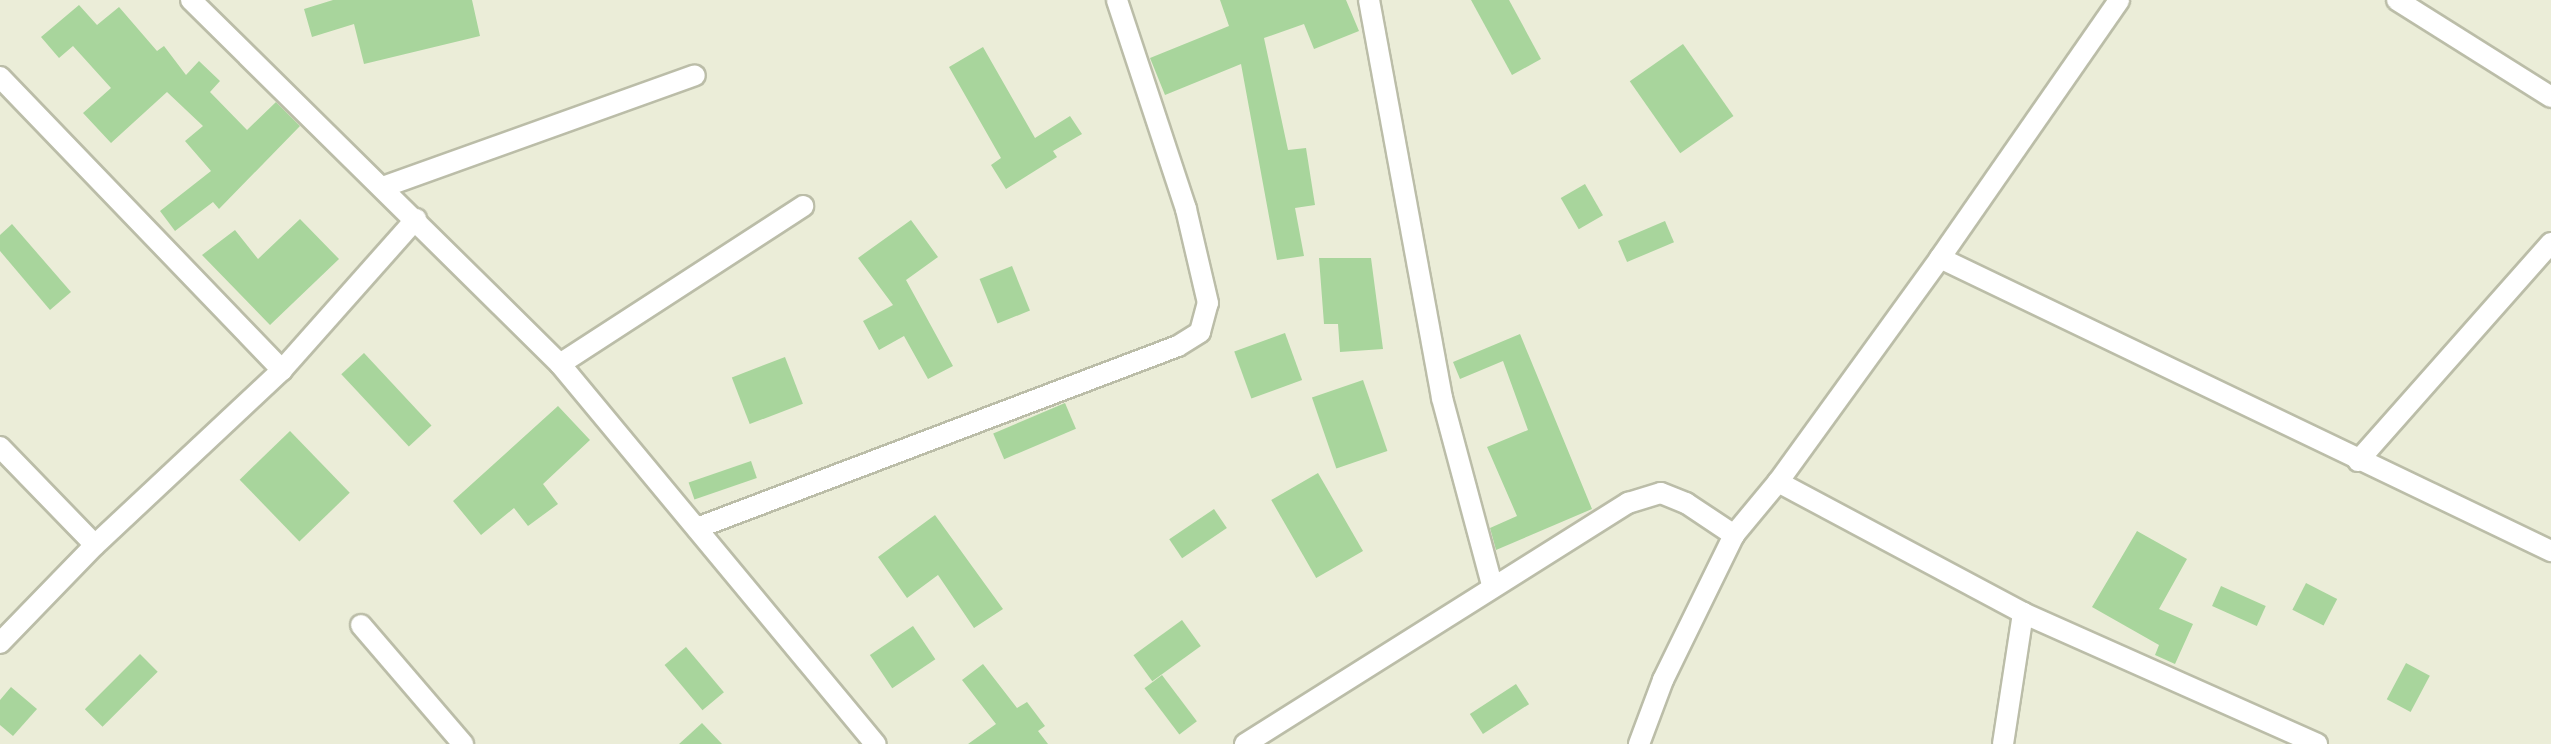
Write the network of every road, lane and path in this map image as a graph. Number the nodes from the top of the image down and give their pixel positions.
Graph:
1 (191, 0) edge
2 (1117, 0) edge
3 (1369, 0) edge
4 (2119, 0) edge
5 (2397, 0) edge
6 (695, 75) dead end
7 (0, 77) edge
8 (2551, 97) edge
9 (383, 187) junction
10 (803, 206) dead end
11 (416, 219) junction
12 (2551, 243) edge
13 (1940, 258) junction
14 (560, 364) junction
15 (282, 370) junction
16 (0, 447) edge
17 (2358, 461) junction
18 (1778, 482) junction
19 (697, 528) junction
20 (1734, 535) junction
21 (95, 545) junction
22 (2551, 551) edge
23 (1492, 584) junction
24 (2023, 613) junction
25 (361, 625) dead end
26 (0, 643) edge
27 (463, 744) edge
28 (875, 744) edge
29 (1245, 744) edge
30 (1639, 744) edge
31 (2003, 744) edge
32 (2317, 744) edge

1 - 9 street
2 - 19 street
3 - 23 street
4 - 13 street
5 - 8 street
6 - 9 street
7 - 15 street
9 - 11 street
10 - 14 street
11 - 14 street
11 - 15 street
12 - 17 street
13 - 17 street
13 - 18 street
14 - 19 street
15 - 21 street
16 - 21 street
17 - 22 street
18 - 20 street
18 - 24 street
19 - 28 street
20 - 23 street
20 - 30 street
21 - 26 street
23 - 29 street
24 - 31 street
24 - 32 street
25 - 27 street

